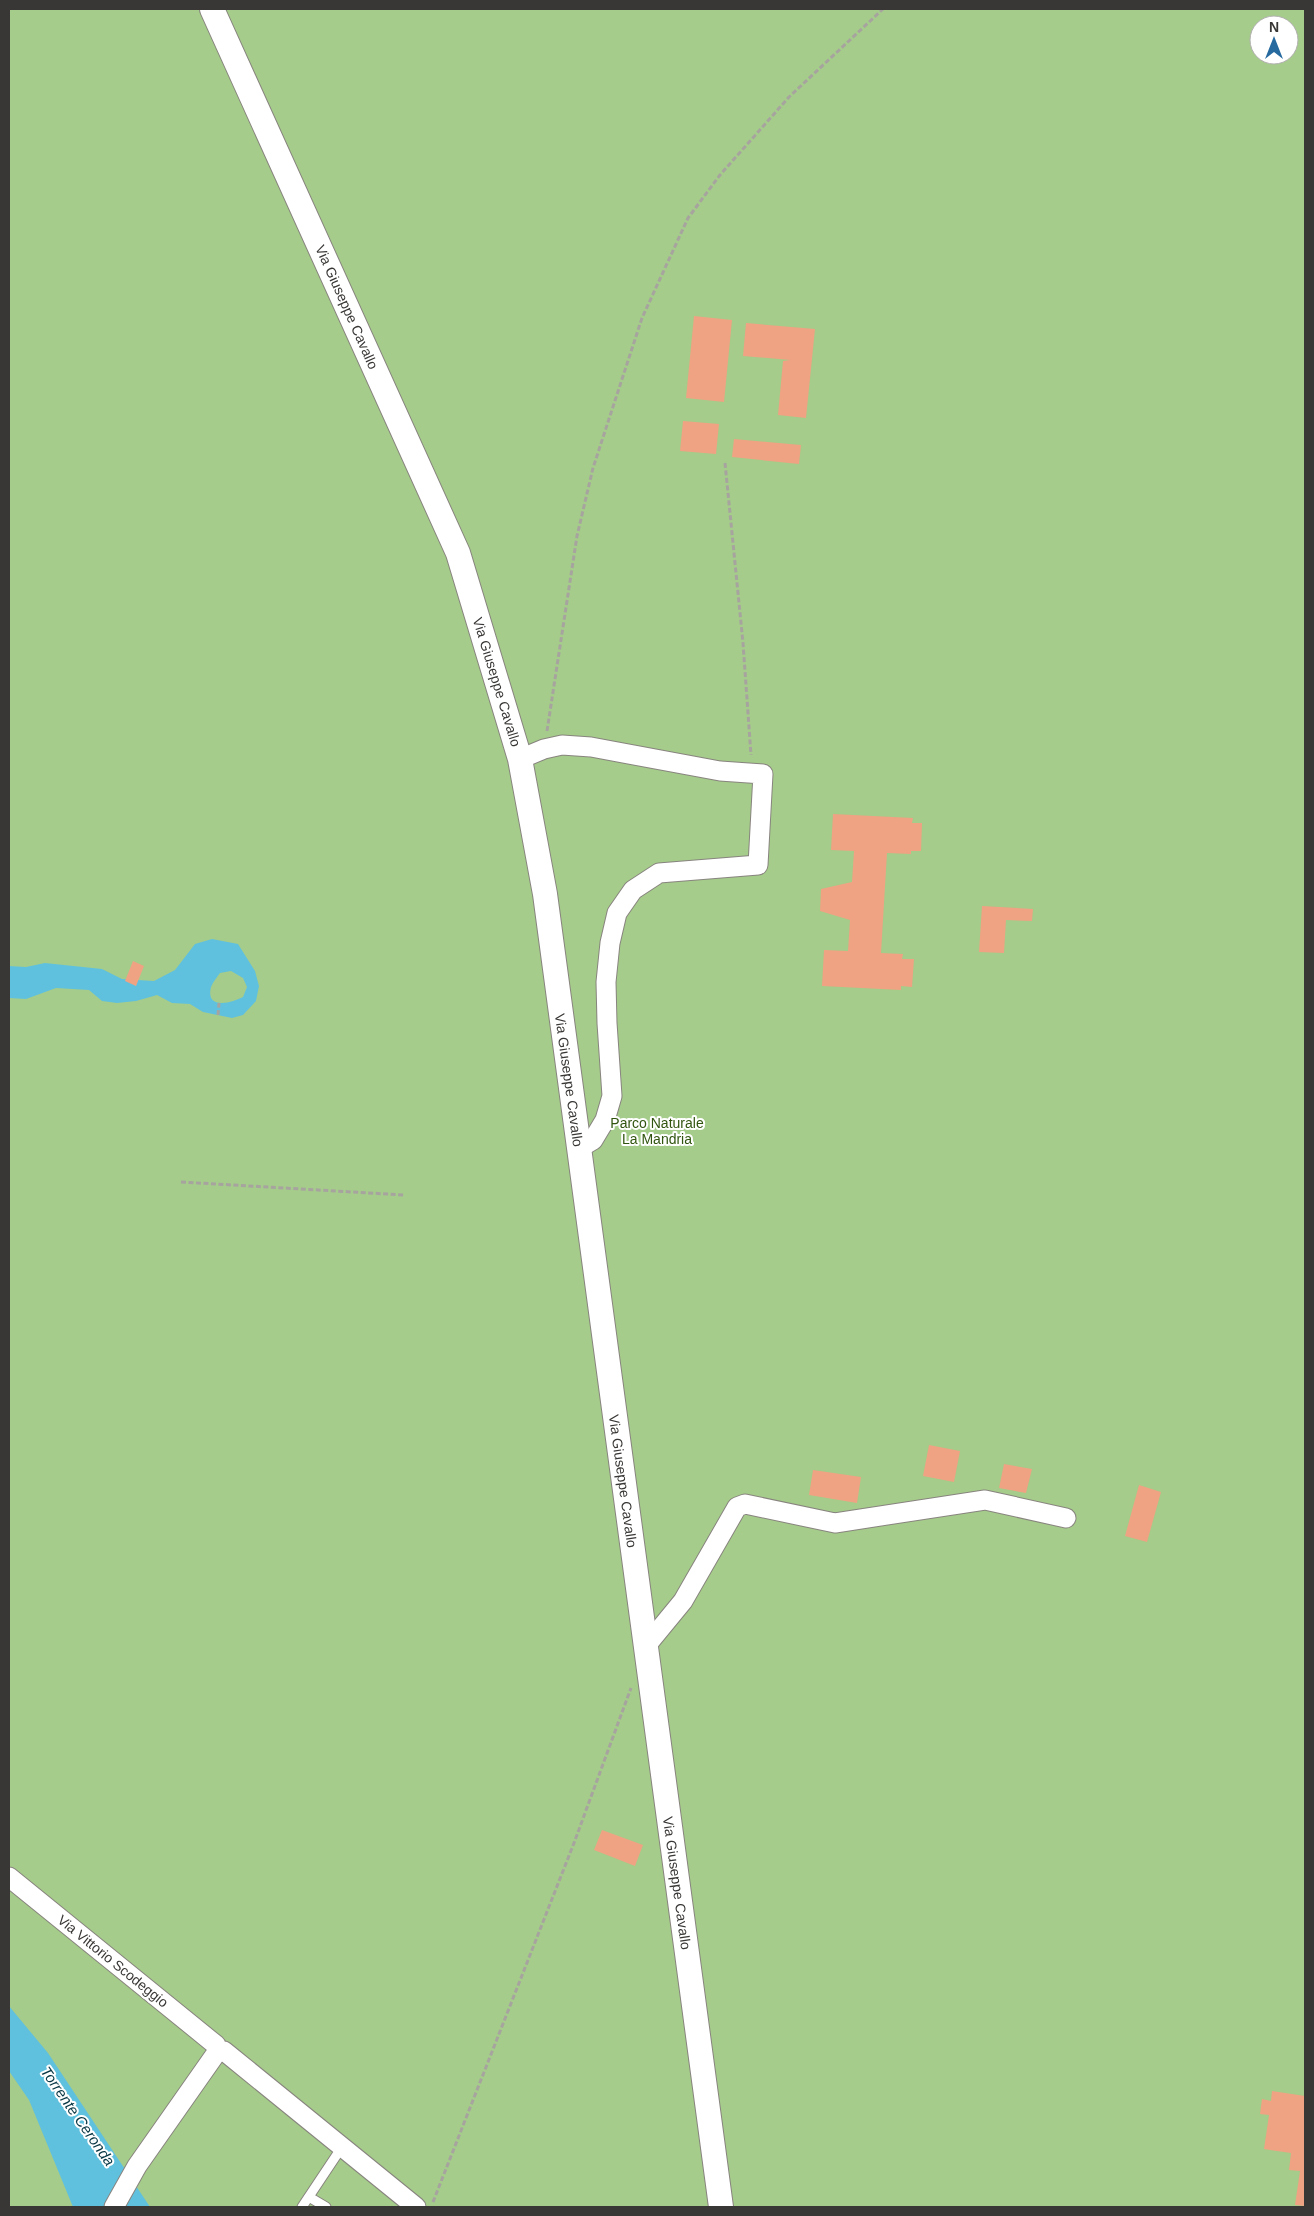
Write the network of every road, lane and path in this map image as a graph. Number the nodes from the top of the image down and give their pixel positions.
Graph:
1 (212, 9) edge
2 (882, 9) edge
3 (725, 463) dead end
4 (544, 749) junction
5 (520, 759) junction
6 (752, 773) junction
7 (220, 1003) dead end
8 (218, 1014) dead end
9 (578, 1149) junction
10 (181, 1182) dead end
11 (404, 1195) dead end
12 (1066, 1518) dead end
13 (646, 1646) junction
14 (632, 1684) dead end
15 (9, 1877) edge
16 (219, 2049) junction
17 (342, 2147) junction
18 (309, 2197) junction
19 (114, 2207) edge
20 (302, 2207) edge
21 (326, 2207) edge
22 (416, 2207) edge
23 (430, 2207) edge
24 (721, 2207) edge

1 - 5 street, Via Giuseppe Cavallo
2 - 4 path
3 - 6 path
4 - 5 street
4 - 6 street
5 - 9 street, Via Giuseppe Cavallo
6 - 9 street
7 - 8 path
9 - 13 street, Via Giuseppe Cavallo
10 - 11 path
12 - 13 street
13 - 24 street, Via Giuseppe Cavallo
14 - 23 path
15 - 16 street, Via Vittorio Scodeggio
16 - 17 street, Via Vittorio Scodeggio
16 - 19 street
17 - 18 lane
17 - 22 street, Via Vittorio Scodeggio
18 - 20 lane
18 - 21 lane

